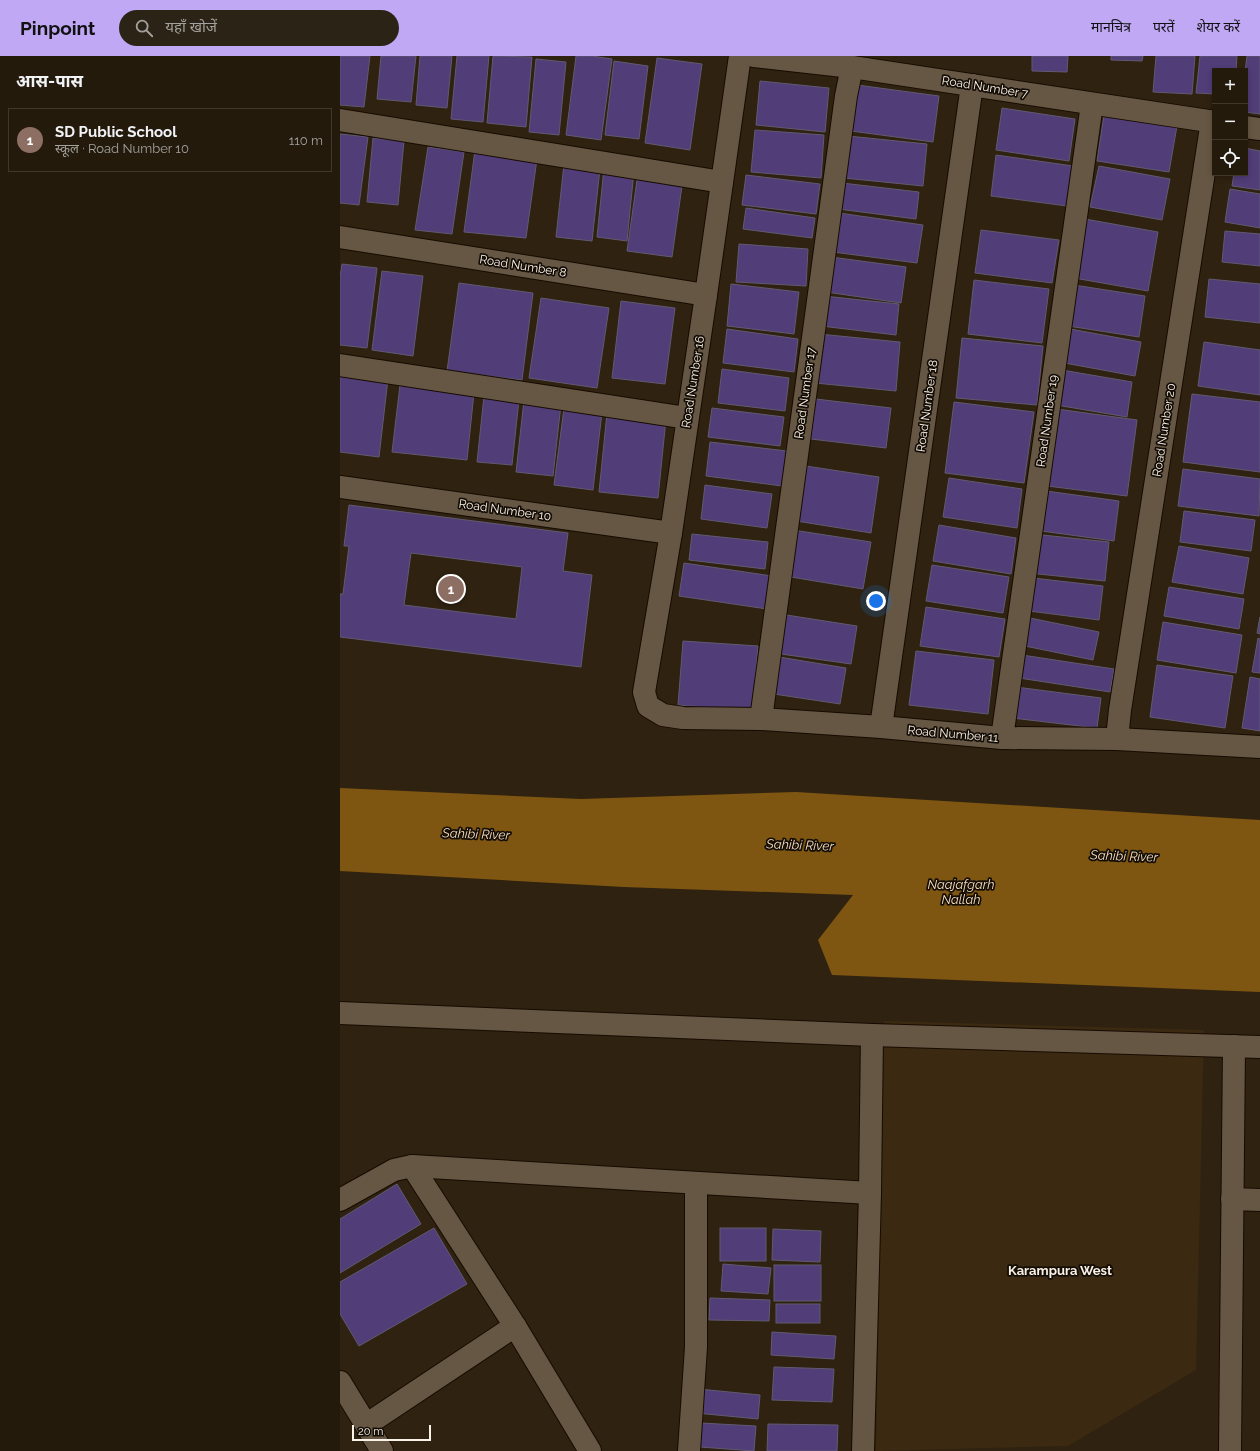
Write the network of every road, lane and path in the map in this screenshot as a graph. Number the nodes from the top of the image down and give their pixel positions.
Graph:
1 (740, 56) edge
2 (754, 56) edge
3 (852, 67) junction
4 (972, 85) junction
5 (1092, 104) junction
6 (340, 120) edge
7 (1212, 122) edge
8 (1248, 127) edge
9 (1212, 128) edge
10 (1260, 129) edge
11 (722, 182) junction
12 (340, 237) edge
13 (706, 295) junction
14 (340, 365) edge
15 (687, 418) junction
16 (340, 487) edge
17 (670, 533) junction
18 (648, 706) joint
19 (760, 719) junction
20 (880, 727) junction
21 (1002, 738) junction
22 (1117, 739) junction
23 (1260, 746) edge
24 (340, 1013) edge
25 (872, 1035) junction
26 (1234, 1046) junction
27 (1260, 1047) edge
28 (412, 1166) junction
29 (696, 1183) junction
30 (870, 1193) junction
31 (1232, 1199) junction
32 (340, 1200) edge
33 (1260, 1200) edge
34 (515, 1326) junction
35 (340, 1382) edge
36 (366, 1425) junction
37 (382, 1451) edge
38 (590, 1451) edge
39 (689, 1451) edge
40 (863, 1451) edge
41 (1230, 1451) edge

1 - 11 street, Road Number 16
2 - 3 street, Road Number 7
3 - 4 street, Road Number 7
3 - 19 street, Road Number 17
4 - 5 street, Road Number 7
4 - 20 street, Road Number 18
5 - 7 street, Road Number 7
5 - 21 street, Road Number 19
6 - 11 street
8 - 10 street
9 - 22 street, Road Number 20
11 - 13 street, Road Number 16
12 - 13 street, Road Number 8
13 - 15 street, Road Number 16
14 - 15 street
15 - 17 street, Road Number 16
16 - 17 street, Road Number 10
17 - 18 street, Road Number 16
18 - 19 street, Road Number 11
19 - 20 street, Road Number 11
20 - 21 street, Road Number 11
21 - 22 street, Road Number 11
22 - 23 street, Road Number 11
24 - 25 street
25 - 26 street
25 - 30 street
26 - 27 street
26 - 31 street
28 - 29 street
28 - 32 street
28 - 34 street
29 - 30 street
29 - 39 street
30 - 40 street
31 - 33 street
31 - 41 street
34 - 36 street
34 - 38 street
35 - 36 street
36 - 37 street

